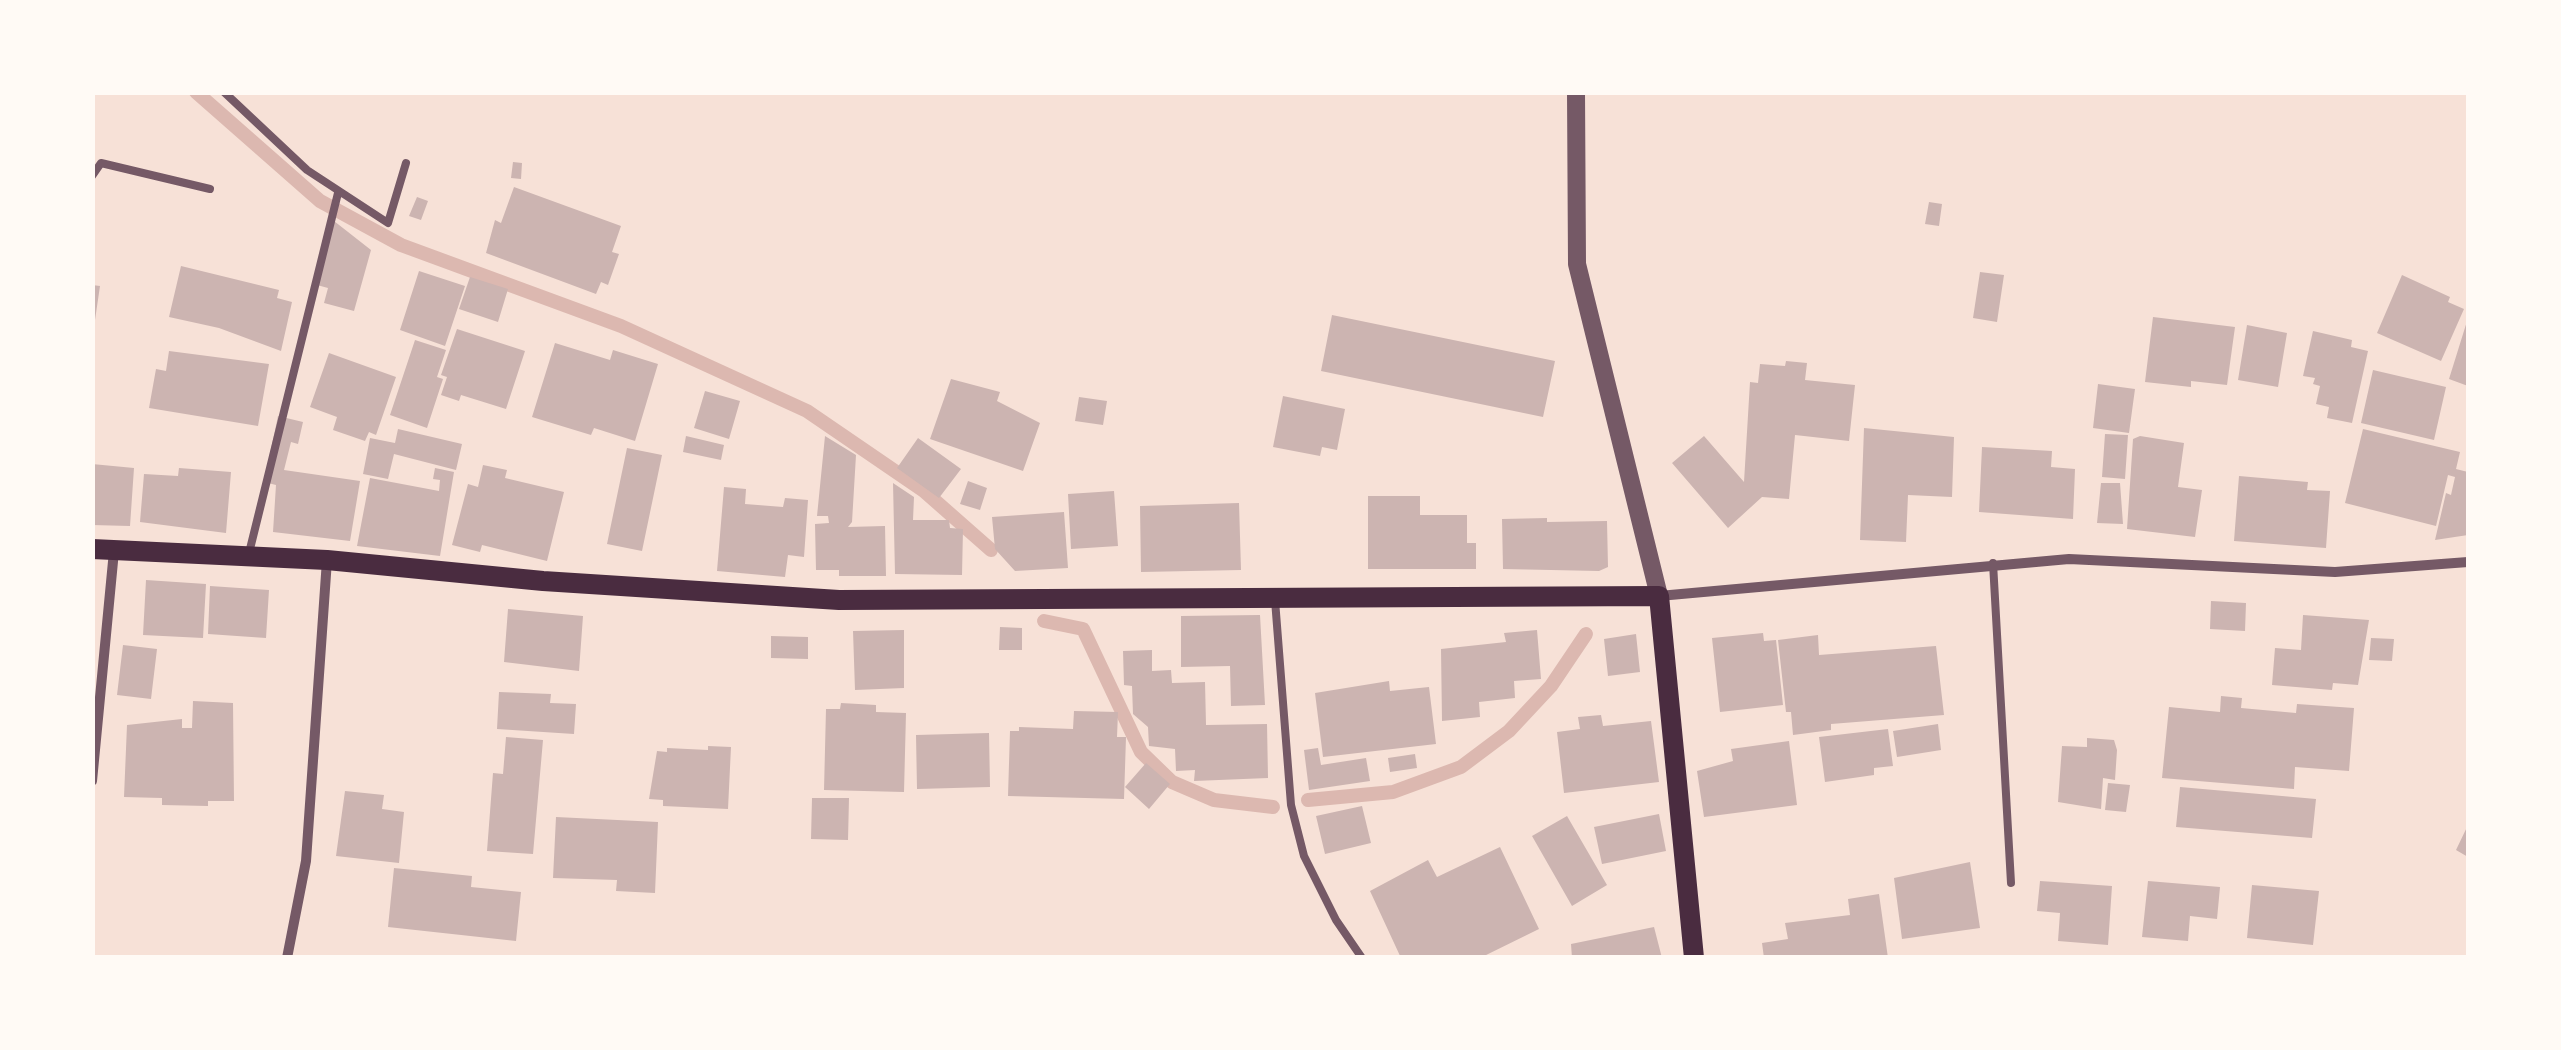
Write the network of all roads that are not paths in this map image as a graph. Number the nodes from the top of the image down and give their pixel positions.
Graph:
1 (224, 92) edge
2 (1576, 92) edge
3 (406, 163) dead end
4 (92, 176) edge
5 (210, 189) dead end
6 (338, 193) junction
7 (92, 549) edge
8 (114, 551) junction
9 (248, 557) junction
10 (327, 560) junction
11 (2468, 562) edge
12 (1993, 563) junction
13 (1658, 596) junction
14 (1275, 597) junction
15 (92, 781) edge
16 (2011, 882) dead end
17 (287, 958) edge
18 (1362, 958) edge
19 (1694, 958) edge

1 - 6 lane
2 - 13 street
3 - 6 lane
4 - 5 lane
6 - 9 lane
7 - 8 main road
8 - 9 main road
8 - 15 street
9 - 10 main road
10 - 14 main road
10 - 17 street
11 - 12 street
12 - 13 street
12 - 16 lane
13 - 14 main road
13 - 19 main road
14 - 18 lane

